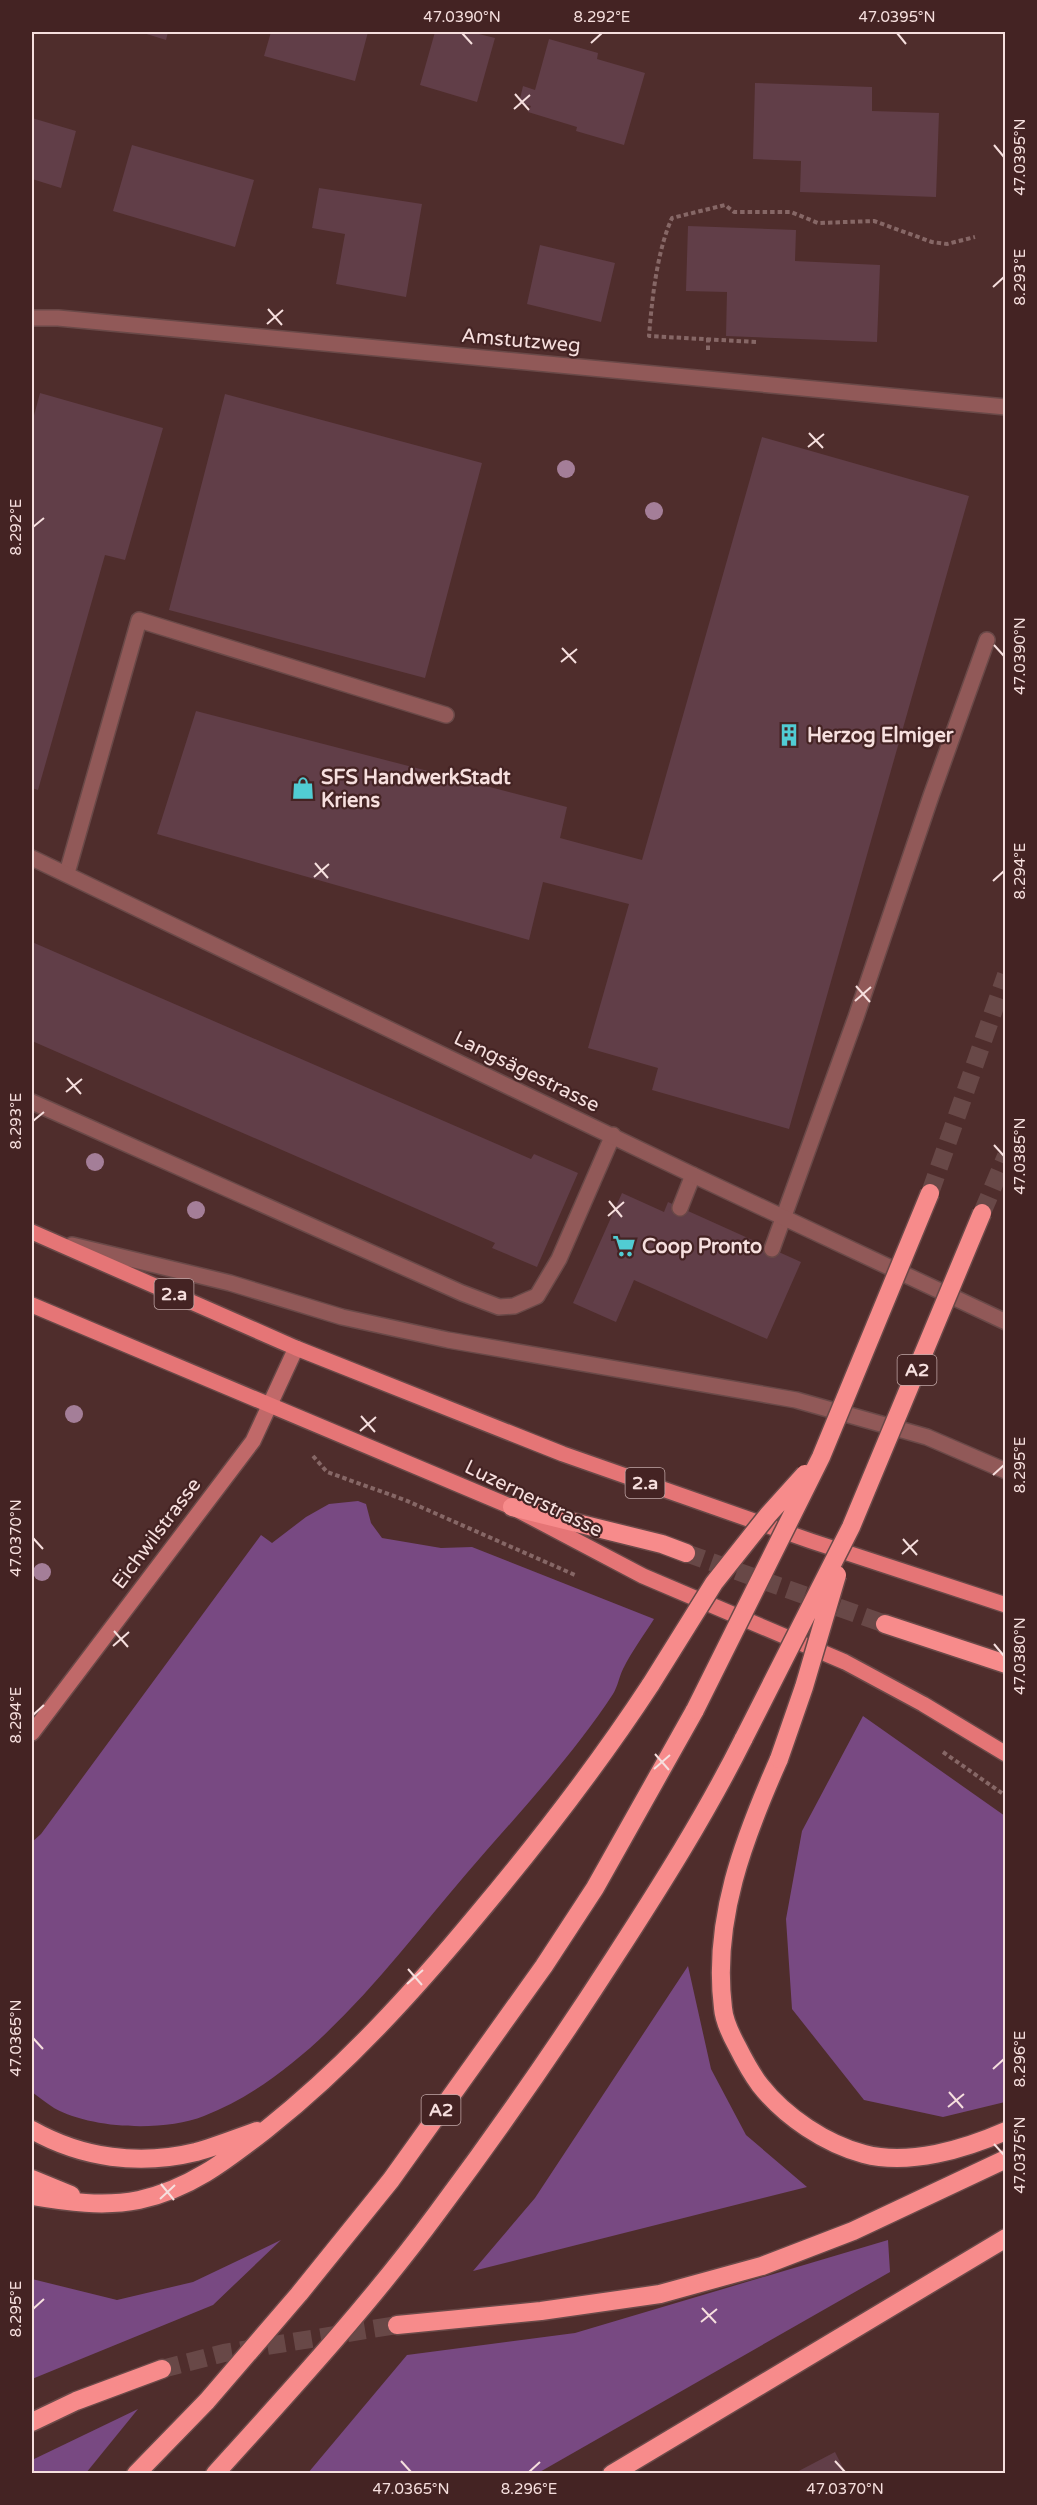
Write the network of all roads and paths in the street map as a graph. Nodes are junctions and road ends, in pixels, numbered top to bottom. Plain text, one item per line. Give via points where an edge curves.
1 (975, 237) dead end
2 (32, 318) edge
3 (756, 342) dead end
4 (1005, 407) edge
5 (987, 640) dead end
6 (446, 715) dead end
7 (32, 858) edge
8 (67, 873) junction
9 (32, 1102) edge
10 (613, 1135) junction
11 (693, 1175) junction
12 (930, 1193) tunnel mouth
13 (680, 1208) dead end
14 (982, 1213) tunnel mouth
15 (784, 1217) junction
16 (32, 1232) edge
17 (52, 1240) junction
18 (772, 1249) dead end
19 (32, 1305) edge
20 (1005, 1322) edge
21 (296, 1348) junction
22 (271, 1404) junction
23 (821, 1457) junction
24 (1005, 1471) edge
25 (512, 1507) junction
26 (851, 1527) junction
27 (686, 1553) tunnel mouth
28 (1005, 1605) edge
29 (885, 1624) tunnel mouth
30 (1005, 1664) edge
31 (32, 1733) edge
32 (1005, 1754) edge
33 (268, 2128) junction
34 (32, 2130) edge
35 (1005, 2131) edge
36 (1005, 2159) edge
37 (32, 2179) edge
38 (32, 2196) edge
39 (104, 2204) junction
40 (1005, 2238) edge
41 (398, 2325) tunnel mouth
42 (162, 2369) tunnel mouth
43 (32, 2422) edge
44 (136, 2474) edge
45 (215, 2474) edge
46 (612, 2474) edge

1 - 3 path via 947,244 874,221 818,223 791,212 734,212 725,205 672,218 665,233 649,336
2 - 4 street, Amstutzweg
5 - 15 street
6 - 8 street via 139,620
7 - 8 street, Langsägestrasse
8 - 10 street, Langsägestrasse
9 - 10 street via 499,1306 514,1306 537,1296 559,1259
10 - 11 street, Langsägestrasse
11 - 13 street
11 - 15 street, Langsägestrasse
12 - 23 highway, A2, bridge
14 - 26 highway, A2, bridge
15 - 18 street
15 - 20 street, Langsägestrasse
16 - 17 main road, 2.a
17 - 21 main road, 2.a
17 - 24 street via 448,1341 796,1401 927,1437
19 - 22 main road, Luzernerstrasse
21 - 22 main road, Eichwilstrasse
21 - 28 main road, 2.a via 678,1495
22 - 25 main road, Luzernerstrasse
22 - 31 main road, Eichwilstrasse via 252,1441
23 - 33 highway, bridge via 714,1583 573,1797 456,1940 350,2057
23 - 44 highway, A2, bridge via 695,1710 595,1888 544,1966 391,2180 207,2401
25 - 27 highway
25 - 32 main road, Luzernerstrasse via 643,1576 845,1662
26 - 35 highway, bridge via 804,1687 732,1883 723,1925 723,2010 732,2036 760,2086 795,2120 838,2144 865,2155 937,2154
26 - 45 highway, A2, bridge via 725,1776 572,2023 436,2215 343,2329
29 - 30 highway
33 - 34 highway via 196,2152 138,2158 110,2158 77,2151
33 - 39 highway via 230,2159 194,2180 140,2200
36 - 41 highway via 853,2231 762,2266 660,2294
37 - 39 highway
38 - 39 highway
40 - 46 highway
42 - 43 highway

